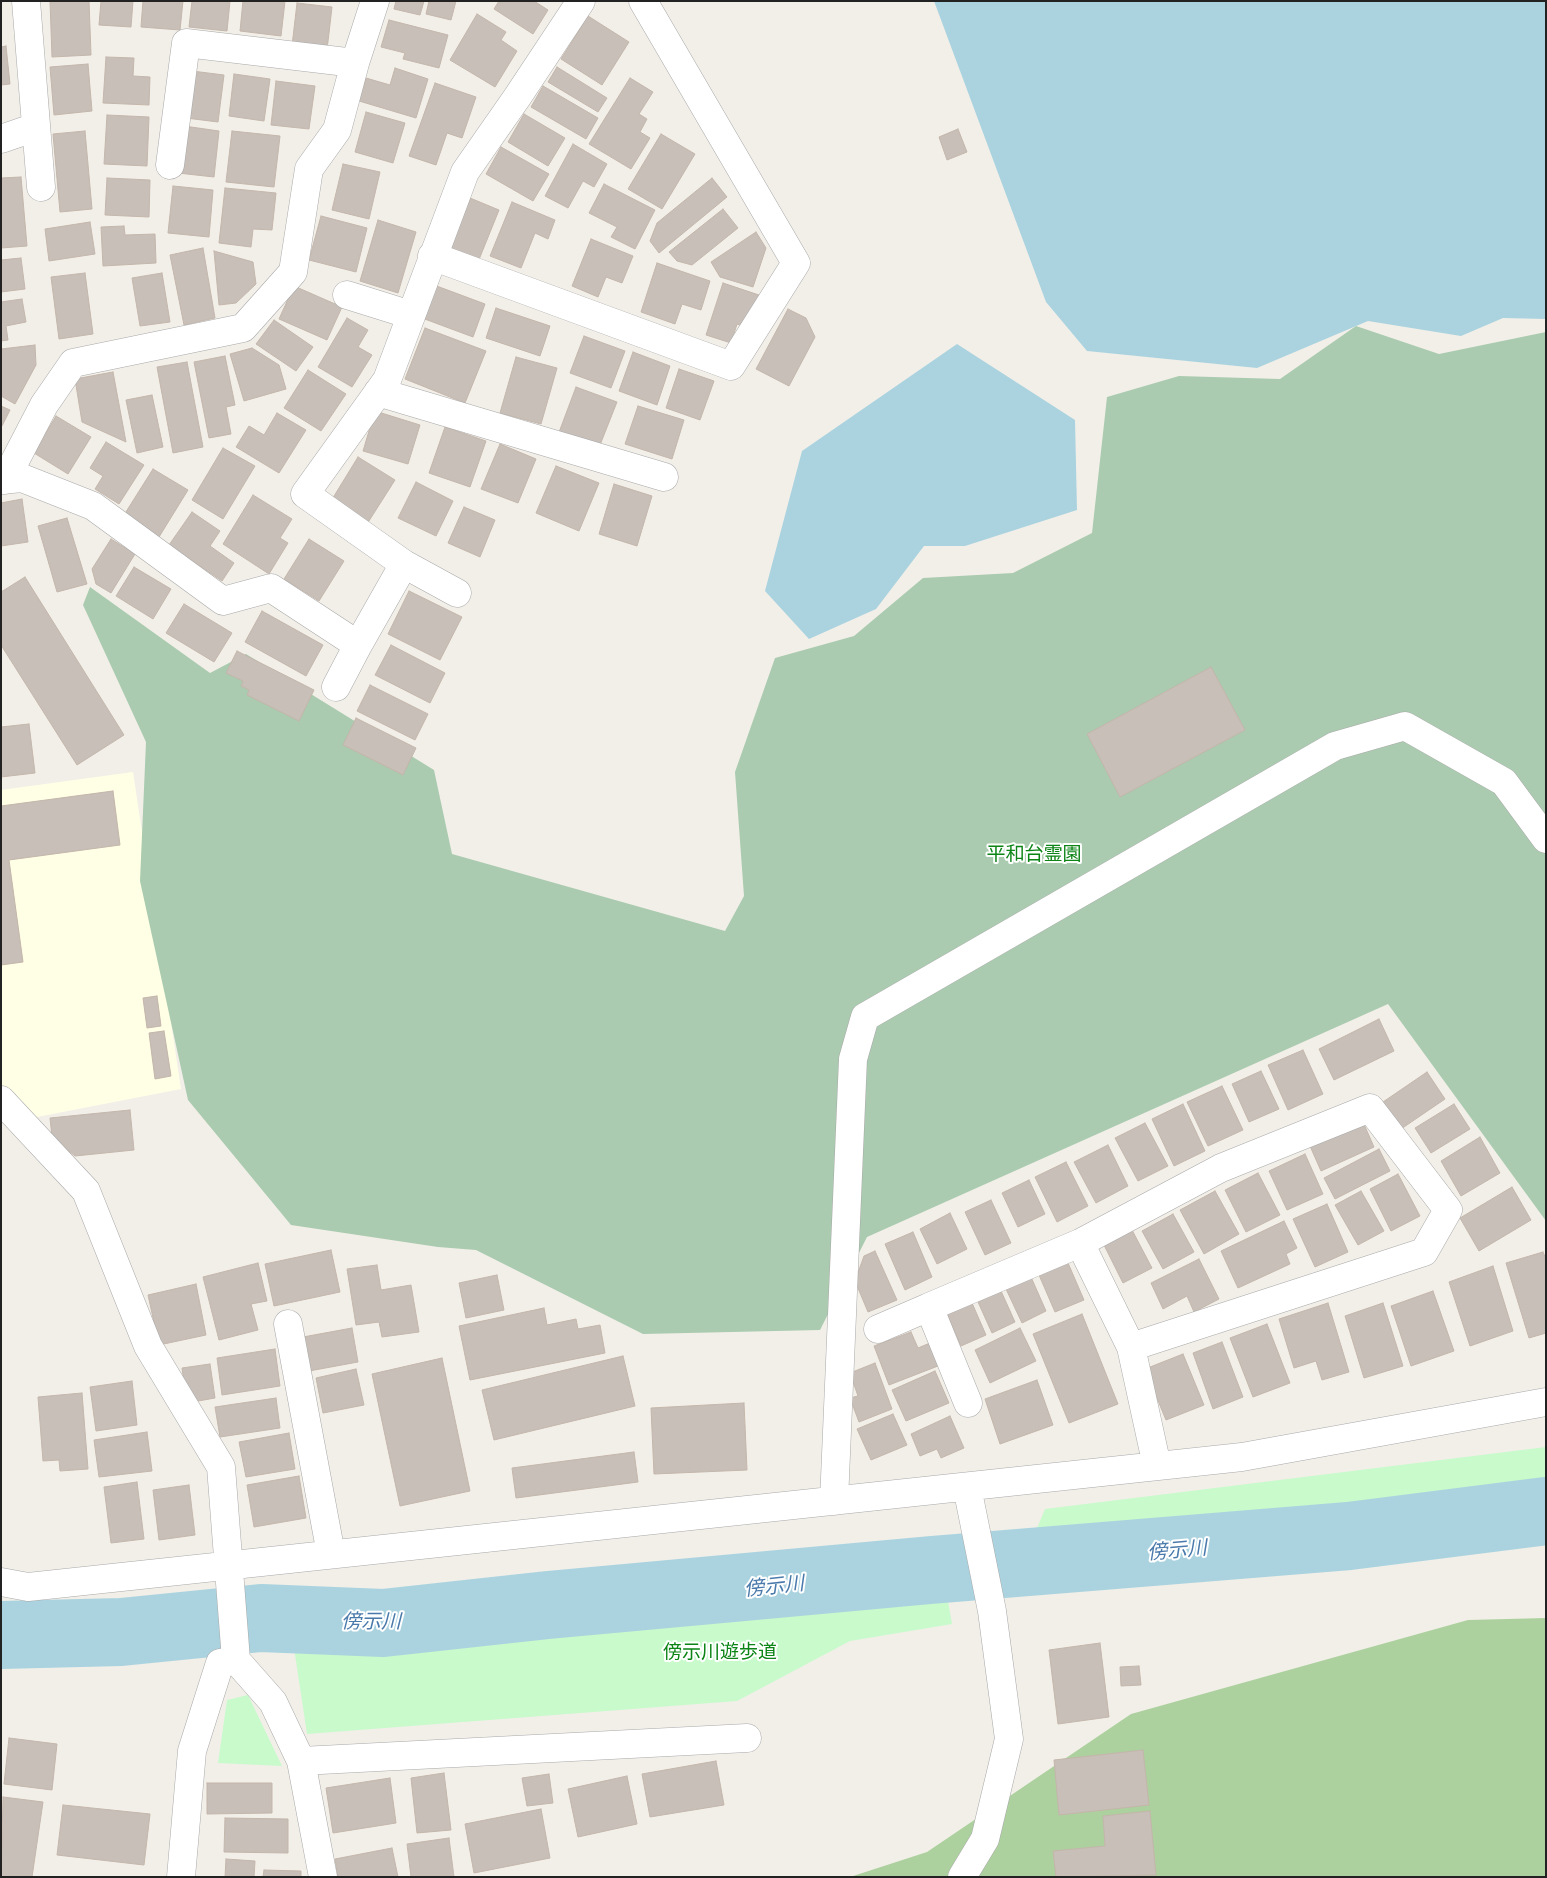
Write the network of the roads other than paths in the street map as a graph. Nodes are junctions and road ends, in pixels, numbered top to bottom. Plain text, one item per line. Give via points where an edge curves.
1 (26, 1) edge
2 (375, 1) edge
3 (581, 1) edge
4 (643, 1) edge
5 (355, 63) junction
6 (36, 128) junction
7 (1, 139) edge
8 (170, 165) dead end
9 (41, 188) dead end
10 (432, 256) junction
11 (347, 295) dead end
12 (411, 314) junction
13 (378, 392) junction
14 (664, 476) dead end
15 (3, 480) edge
16 (404, 564) junction
17 (457, 593) dead end
18 (358, 645) junction
19 (336, 687) dead end
20 (1546, 839) edge
21 (1, 1100) edge
22 (1080, 1243) junction
23 (929, 1307) junction
24 (288, 1324) dead end
25 (878, 1329) dead end
26 (1131, 1347) junction
27 (1546, 1402) edge
28 (968, 1403) dead end
29 (1157, 1466) junction
30 (967, 1487) junction
31 (834, 1500) junction
32 (331, 1554) junction
33 (230, 1565) junction
34 (1, 1582) edge
35 (235, 1650) junction
36 (747, 1738) dead end
37 (301, 1761) junction
38 (181, 1877) edge
39 (323, 1877) edge
40 (962, 1877) edge

1 - 6 street
2 - 5 street
3 - 10 street via 465,172
4 - 10 street via 796,263 731,366
5 - 8 street via 186,43
5 - 15 street via 338,130 309,168 293,272 243,328 73,363 44,405
6 - 7 street
6 - 9 street
10 - 12 street
11 - 12 street
12 - 13 street via 387,380
13 - 14 street
13 - 16 street via 305,494
15 - 18 street via 22,478 93,506 223,601 271,588
16 - 17 street
16 - 18 street
18 - 19 street
20 - 31 street via 1504,782 1405,726 1334,746 866,1017 853,1059
21 - 33 street via 86,1191 148,1346 221,1467
22 - 23 street
22 - 26 street
22 - 26 street via 1221,1168 1370,1108 1448,1210 1424,1252
23 - 25 street
23 - 28 street
24 - 32 street
26 - 29 street
27 - 29 street via 1242,1457
29 - 30 street
30 - 31 street
30 - 40 street via 988,1594 1009,1740 985,1839
31 - 32 street
32 - 33 street
33 - 34 street via 28,1586
33 - 35 street
35 - 37 street via 273,1702
35 - 38 street via 220,1663 192,1751
36 - 37 street
37 - 39 street

